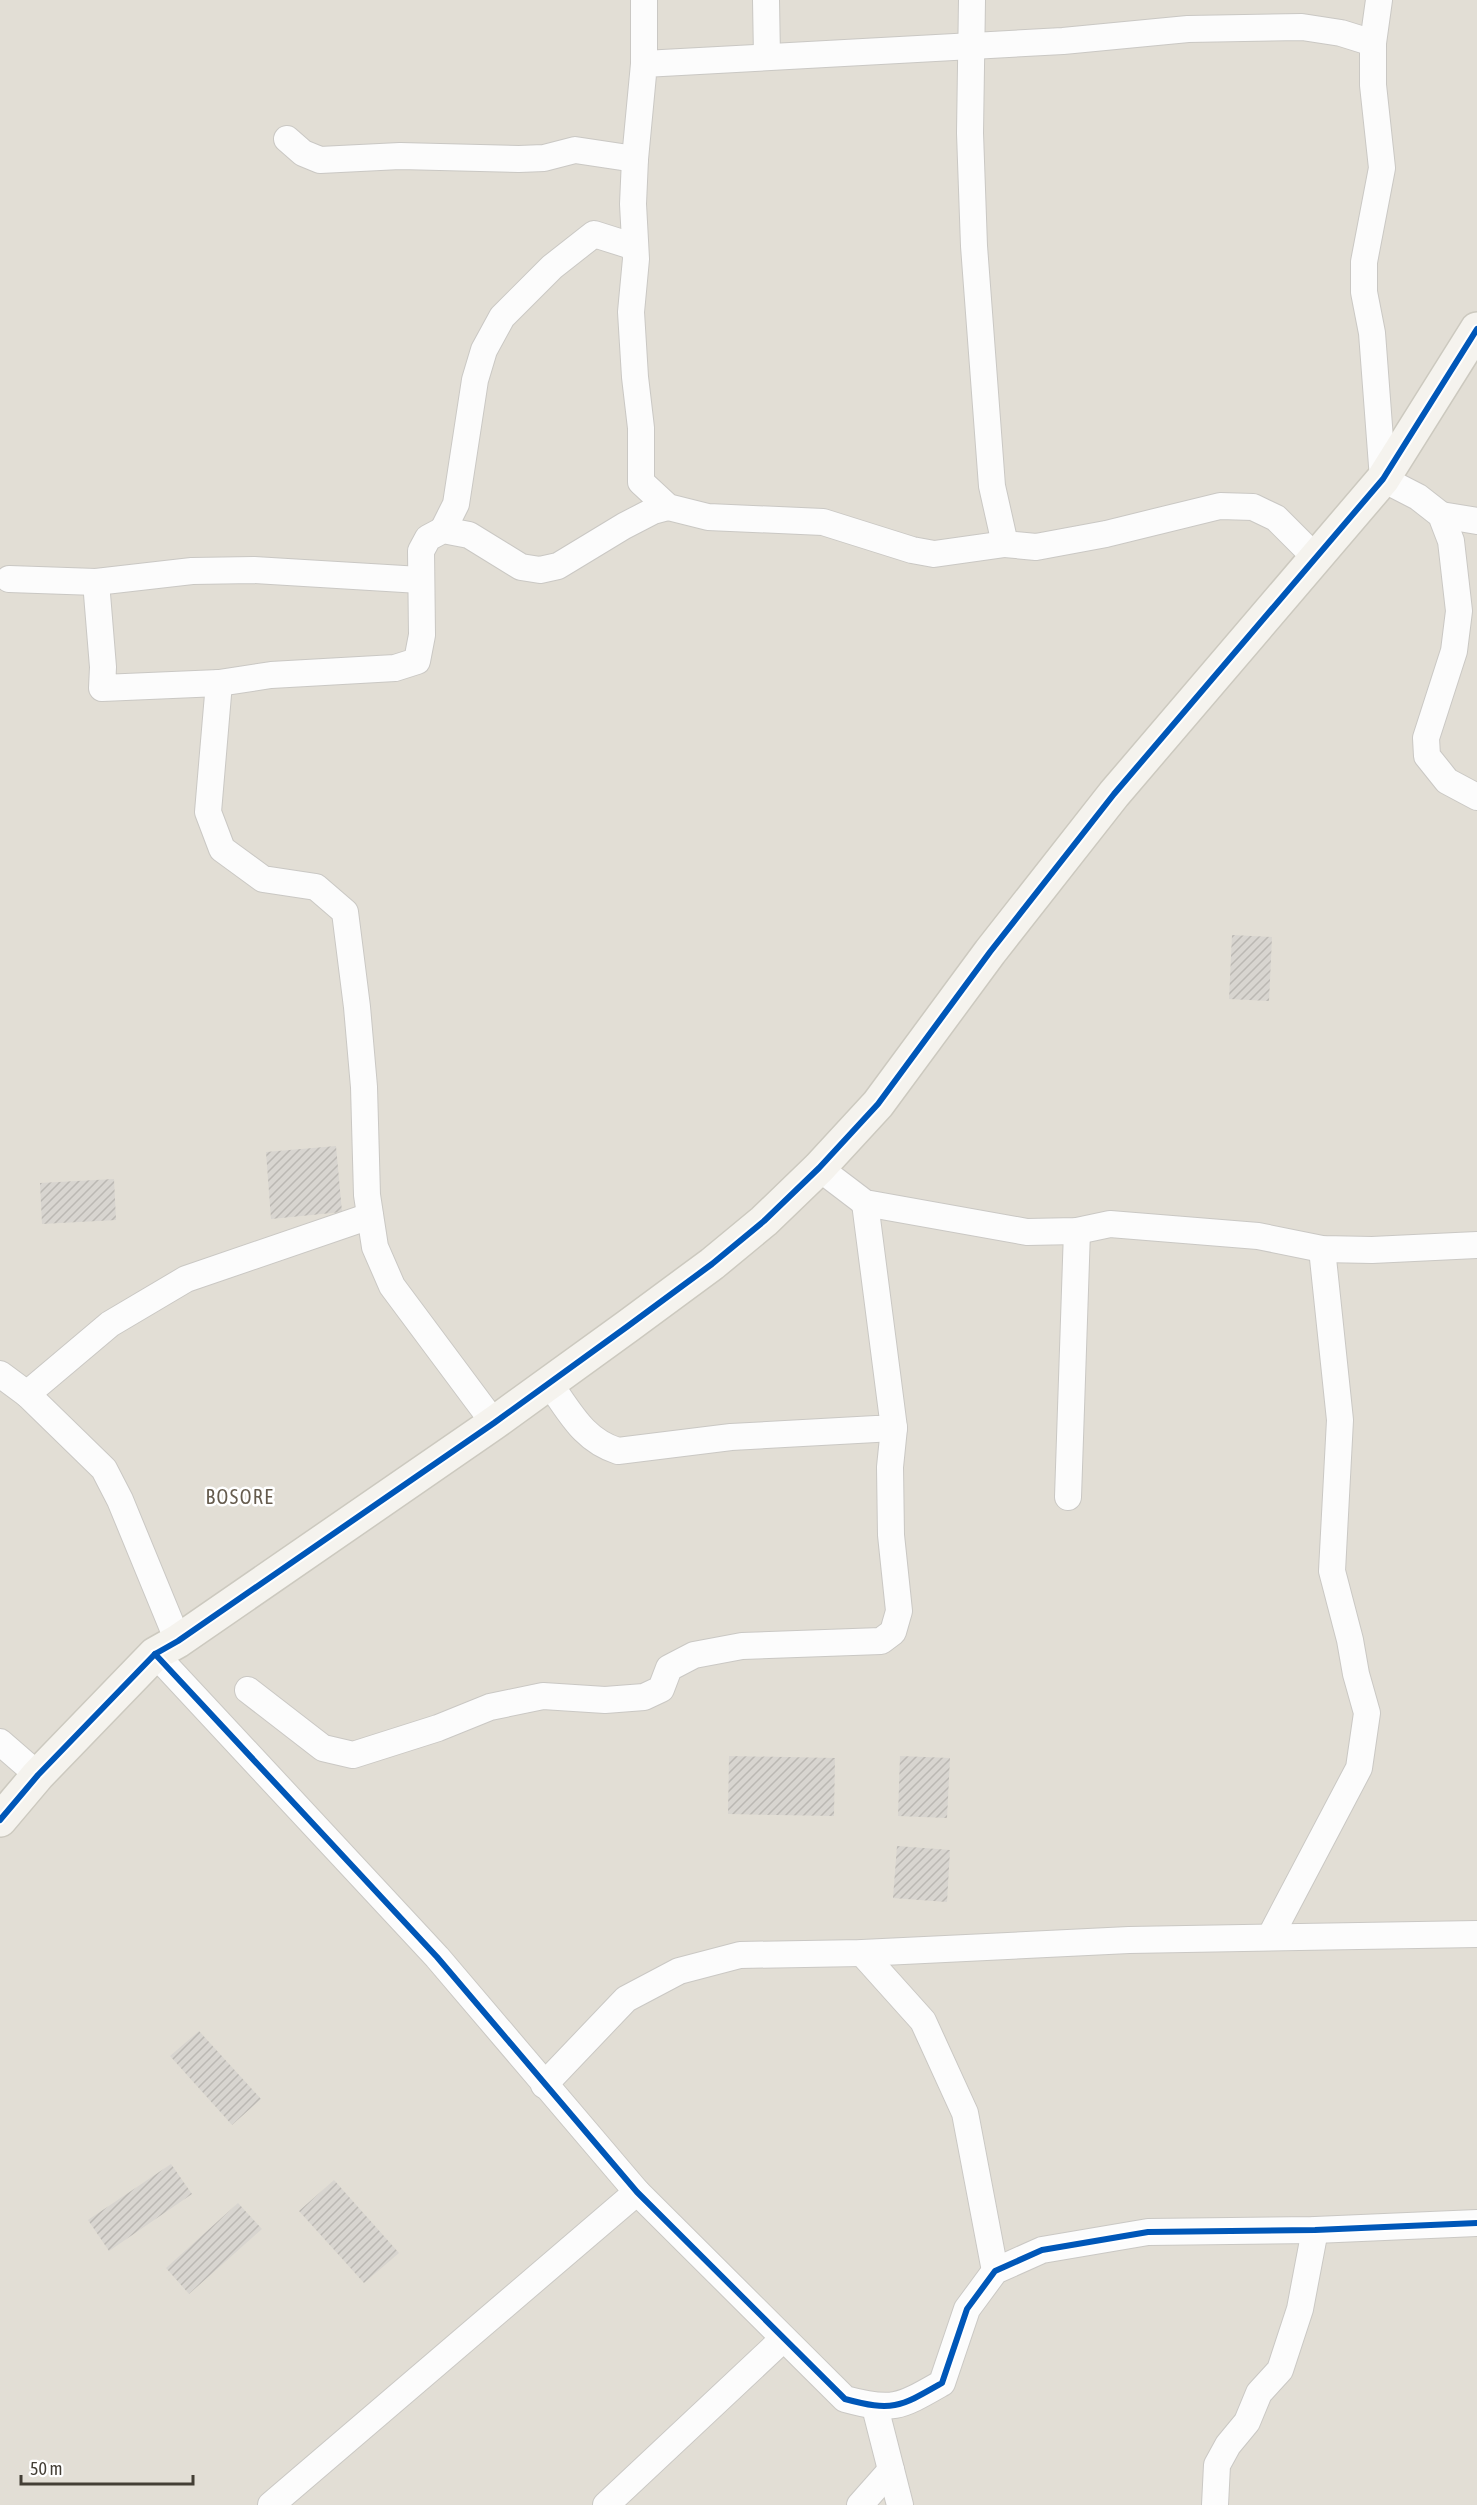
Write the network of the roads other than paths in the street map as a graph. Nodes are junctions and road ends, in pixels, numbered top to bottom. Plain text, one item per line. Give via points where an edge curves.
1 (644, 0) edge
2 (766, 0) edge
3 (972, 0) edge
4 (1379, 0) edge
5 (1373, 43) junction
6 (970, 46) junction
7 (767, 57) junction
8 (644, 64) junction
9 (287, 139) dead end
10 (634, 159) junction
11 (635, 247) junction
12 (1477, 329) edge
13 (1383, 478) junction
14 (668, 507) junction
15 (1441, 515) junction
16 (1477, 521) edge
17 (443, 530) junction
18 (1005, 544) junction
19 (1315, 556) junction
20 (9, 579) dead end
21 (420, 580) junction
22 (96, 582) junction
23 (219, 682) junction
24 (1477, 798) edge
25 (819, 1168) junction
26 (866, 1203) junction
27 (370, 1216) junction
28 (1077, 1231) junction
29 (1477, 1245) edge
30 (1322, 1249) junction
31 (0, 1374) edge
32 (549, 1383) junction
33 (27, 1394) junction
34 (494, 1423) junction
35 (894, 1428) junction
36 (1068, 1497) dead end
37 (167, 1647) junction
38 (248, 1690) dead end
39 (0, 1742) edge
40 (38, 1775) junction
41 (0, 1820) edge
42 (1477, 1934) edge
43 (1270, 1937) junction
44 (862, 1953) junction
45 (544, 2085) junction
46 (637, 2192) junction
47 (1477, 2223) edge
48 (1315, 2230) junction
49 (995, 2271) junction
50 (783, 2339) junction
51 (875, 2407) junction
52 (891, 2470) junction
53 (271, 2505) edge
54 (606, 2505) edge
55 (860, 2505) edge
56 (900, 2505) edge
57 (1215, 2505) edge

1 - 8 street
2 - 7 street
3 - 6 street
4 - 5 street
5 - 6 street via 1302,27 1188,28
5 - 13 street via 1373,85 1382,168 1364,262 1364,292 1372,333
6 - 7 street
6 - 18 street via 979,317 992,486
7 - 8 street
8 - 10 street
9 - 10 street via 303,153 320,160 400,156 544,158 575,150
10 - 11 street
11 - 14 street via 632,312 641,482
11 - 17 street via 594,234 552,267 502,317 484,350 475,380 456,504
12 - 13 street
13 - 15 street
13 - 19 street
14 - 17 street via 624,526 558,566 540,570 522,567 469,535
14 - 18 street via 708,517 823,522 934,554
15 - 16 street
15 - 24 street via 1451,541 1459,611 1454,651 1426,738 1427,756 1447,781
17 - 21 street via 428,537 421,551
18 - 19 street via 1036,547 1220,506 1253,507 1276,518
19 - 25 street via 1114,795 990,952 878,1104
20 - 22 street
21 - 22 street via 254,570 192,571
21 - 23 street via 422,635 417,661 395,668
22 - 23 street via 102,688
23 - 27 street via 208,812 222,849 264,879 316,887 345,912 360,1030
25 - 26 street
25 - 32 street via 712,1264
26 - 28 street via 1027,1232
26 - 35 street
27 - 33 street via 186,1279 110,1324
27 - 34 street via 375,1247 392,1286
28 - 30 street via 1110,1224 1258,1236
28 - 36 street
29 - 30 street
30 - 43 street via 1340,1420 1332,1571 1367,1713 1359,1768
31 - 33 street
32 - 34 street
32 - 35 street via 586,1434 618,1451 731,1437
33 - 37 street via 104,1469 120,1500
34 - 37 street
35 - 38 street via 891,1535 899,1611 893,1632 881,1641 742,1646 694,1655 669,1668 661,1689 644,1697 605,1700 543,1696 489,1707 352,1755 323,1748
37 - 40 street
37 - 45 street
39 - 40 street
40 - 41 street
42 - 43 street
43 - 44 street
44 - 45 street via 740,1955 679,1971 626,1999
44 - 49 street via 923,2021 965,2113
45 - 46 street
46 - 50 street
46 - 53 street
47 - 48 street
48 - 49 street via 1148,2232 1042,2250
48 - 57 street via 1300,2309 1280,2370 1259,2393 1247,2422 1217,2465
49 - 51 street via 968,2309 942,2383 905,2404
50 - 51 street via 845,2399
50 - 54 street
51 - 52 street
52 - 55 street
52 - 56 street

